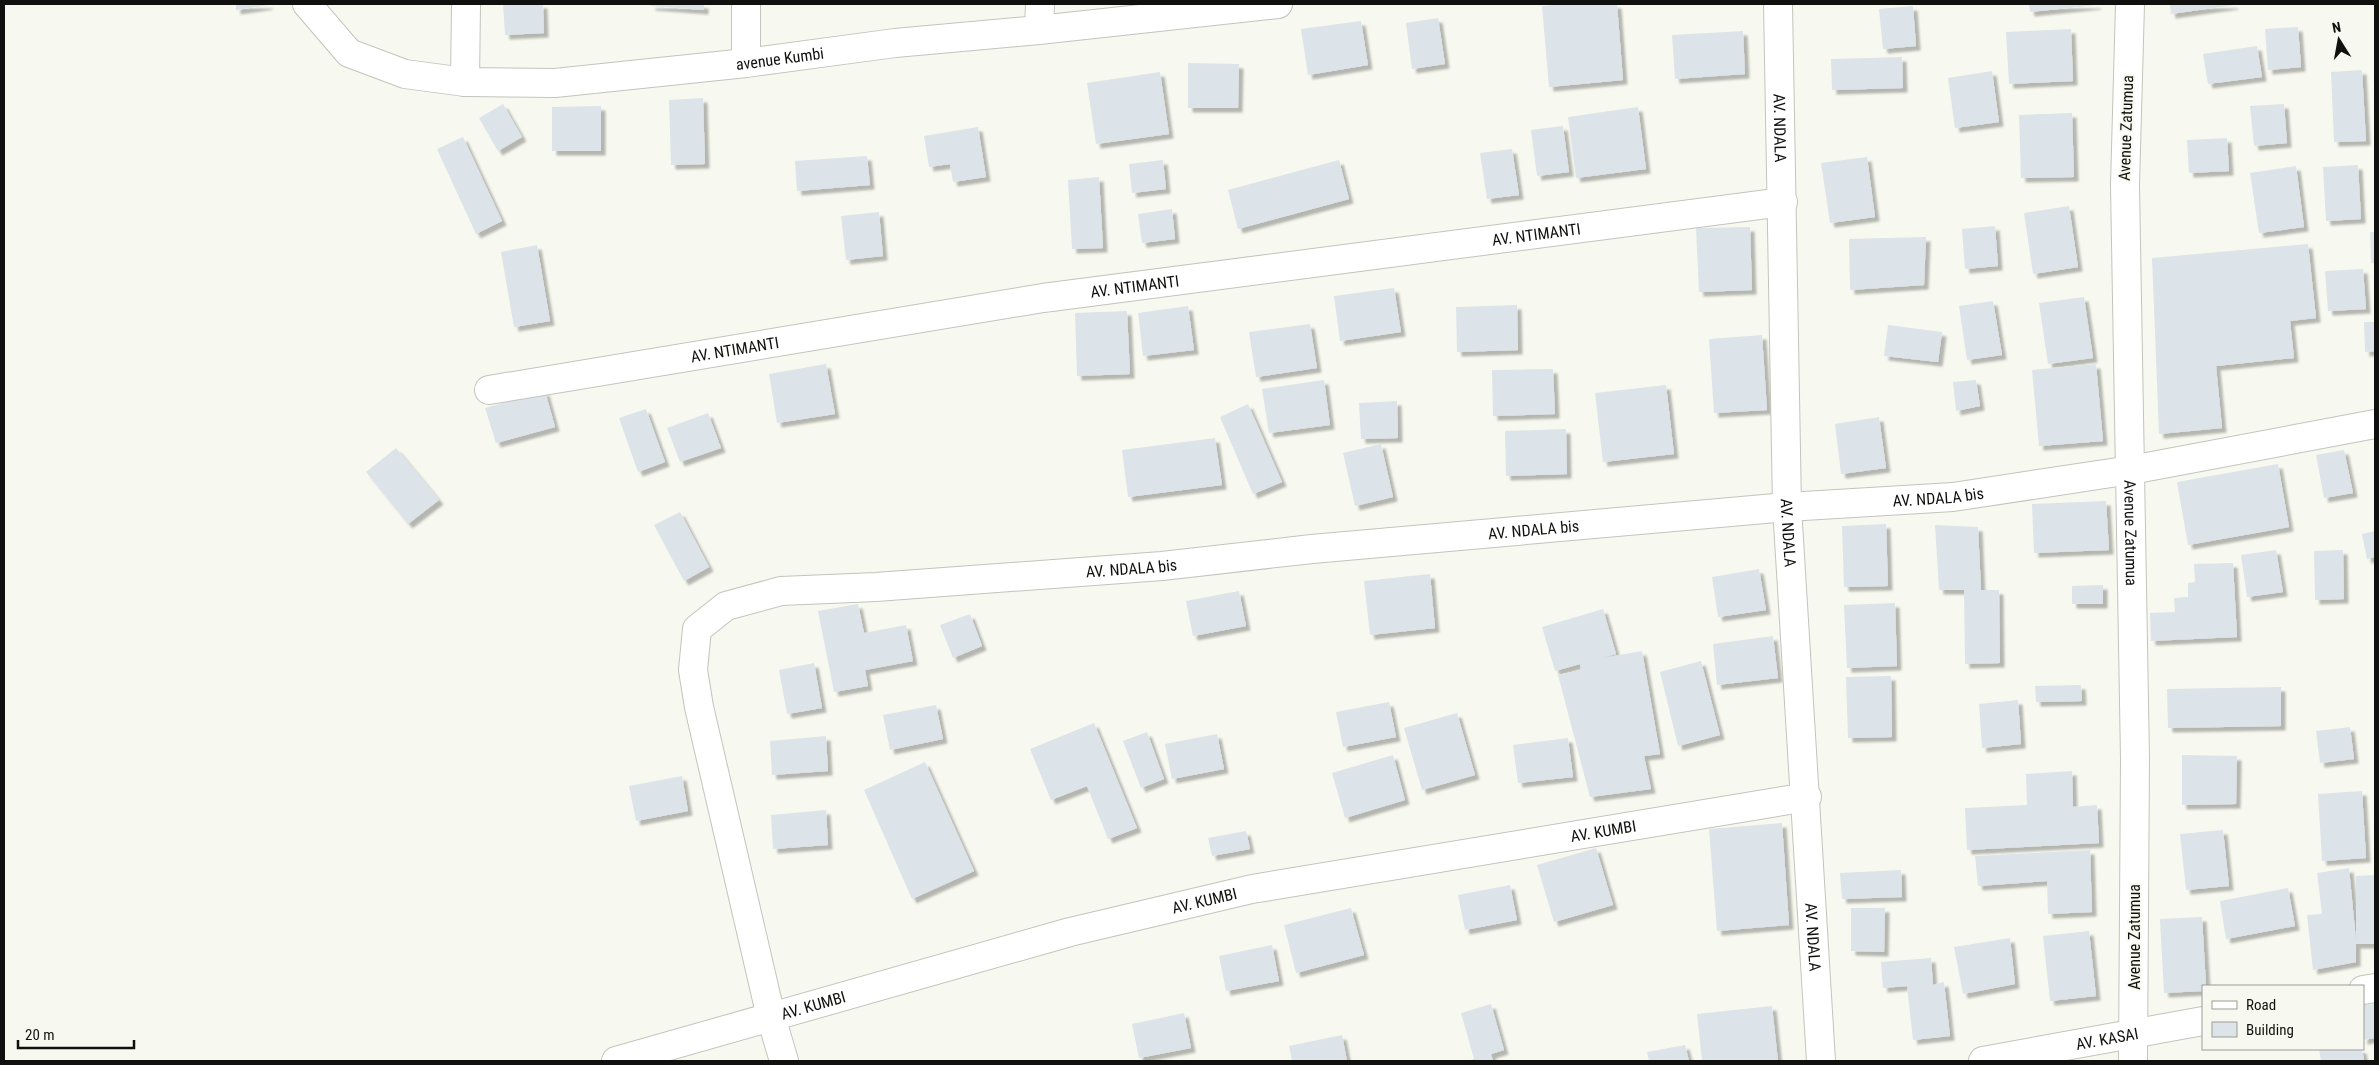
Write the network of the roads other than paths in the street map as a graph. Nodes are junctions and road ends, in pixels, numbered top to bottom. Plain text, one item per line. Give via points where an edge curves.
1 (307, 4) edge
2 (466, 4) edge
3 (746, 4) edge
4 (1278, 4) edge
5 (1778, 4) edge
6 (2130, 4) edge
7 (1040, 17) edge
8 (746, 63) junction
9 (465, 82) junction
10 (1783, 202) junction
11 (489, 390) dead end
12 (2375, 424) edge
13 (2131, 470) junction
14 (1787, 507) junction
15 (1807, 797) junction
16 (771, 1017) junction
17 (2202, 1021) edge
18 (2133, 1034) junction
19 (616, 1061) edge
20 (784, 1061) edge
21 (1821, 1061) edge
22 (1983, 1061) edge
23 (2133, 1061) edge

1 - 9 street, avenue Kumbi via 349,53 405,74
2 - 9 street
3 - 8 street
4 - 7 street, avenue Kumbi
5 - 10 street, AV. NDALA
6 - 13 street, Avenue Zatumua via 2125,185
7 - 8 street, avenue Kumbi via 895,43
8 - 9 street, avenue Kumbi via 555,83
10 - 11 street, AV. NTIMANTI via 1043,298
10 - 14 street, AV. NDALA
12 - 13 street, AV. NDALA bis
13 - 14 street, AV. NDALA bis via 1953,497
13 - 18 street, Avenue Zatumua via 2135,759
14 - 15 street, AV. NDALA
14 - 16 street, AV. NDALA bis via 1312,549 1162,566 876,587 781,590 726,606 697,629 693,670
15 - 16 street, AV. KUMBI via 1252,889 1070,932
15 - 21 street, AV. NDALA
16 - 19 street, AV. KUMBI
16 - 20 street
17 - 18 street, AV. KASAI
18 - 22 street, AV. KASAI
18 - 23 street, Avenue Zatumua

